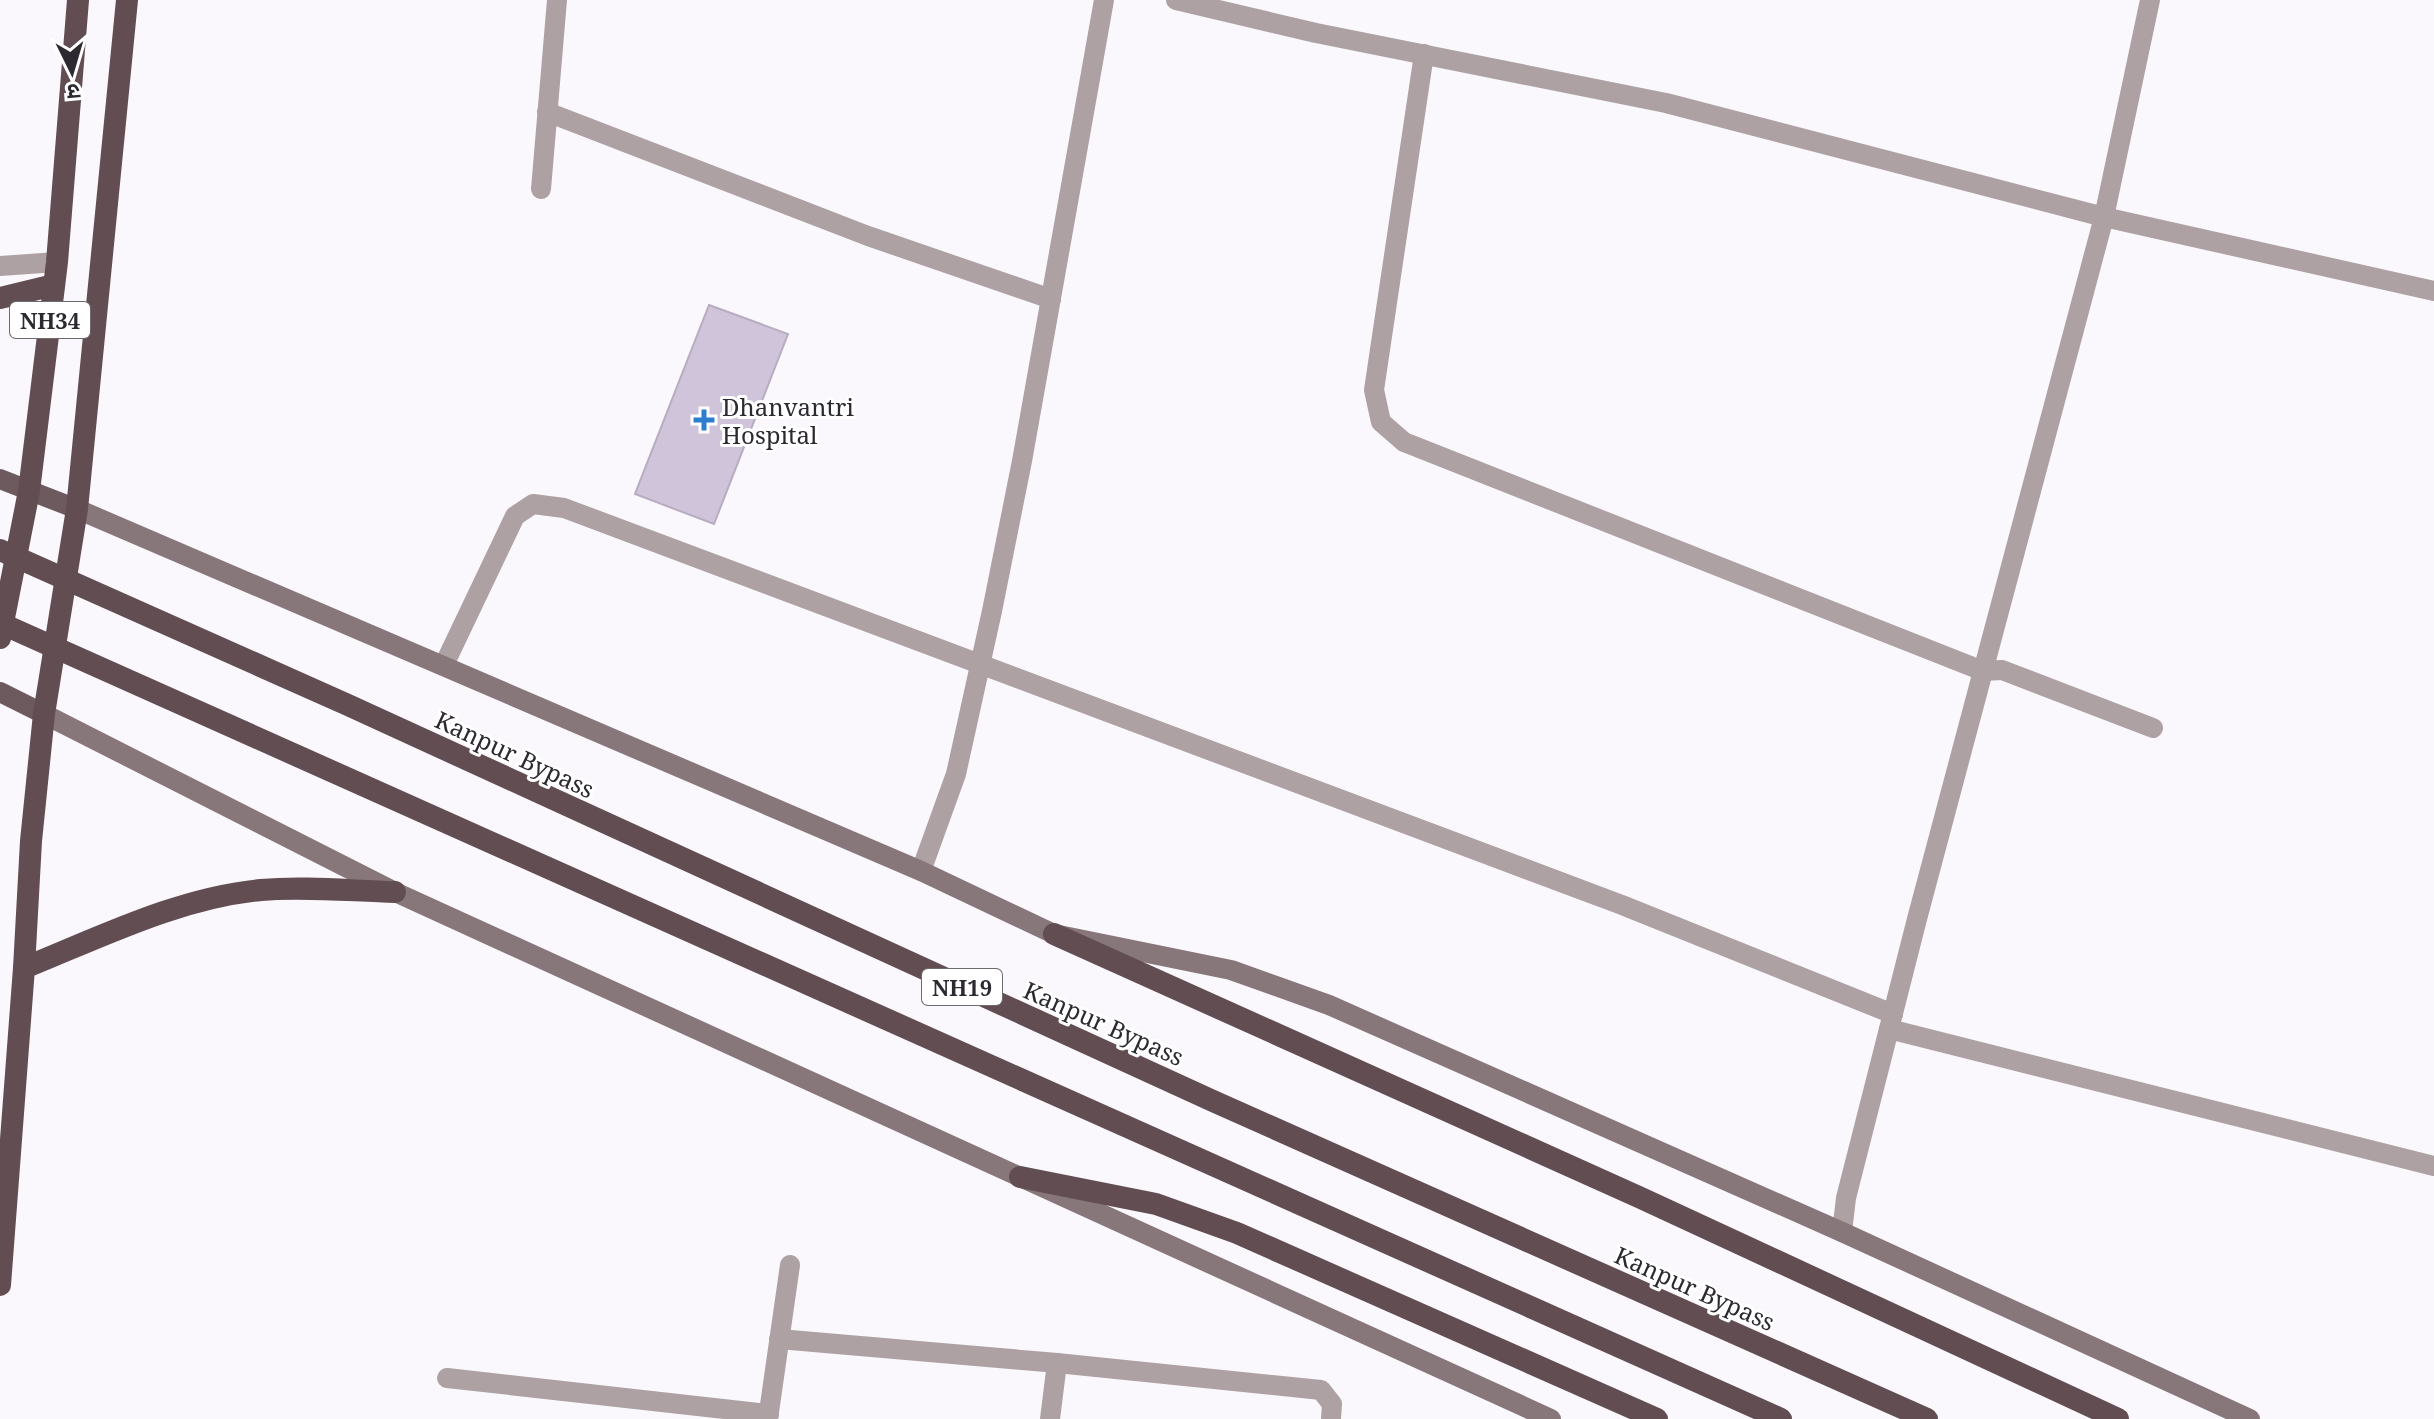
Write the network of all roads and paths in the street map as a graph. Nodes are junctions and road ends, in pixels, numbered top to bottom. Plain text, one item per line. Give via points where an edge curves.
1 (78, 0) edge
2 (127, 0) edge
3 (557, 0) edge
4 (1104, 0) edge
5 (1176, 0) edge
6 (2150, 0) edge
7 (1424, 54) junction
8 (547, 112) junction
9 (541, 189) dead end
10 (2104, 217) junction
11 (57, 262) junction
12 (0, 266) edge
13 (54, 285) junction
14 (2434, 291) edge
15 (0, 298) edge
16 (1051, 299) junction
17 (0, 479) edge
18 (29, 491) junction
19 (77, 509) junction
20 (0, 550) edge
21 (0, 623) edge
22 (0, 638) edge
23 (981, 663) junction
24 (444, 665) junction
25 (1983, 671) junction
26 (0, 692) edge
27 (44, 714) junction
28 (2153, 728) dead end
29 (921, 871) junction
30 (395, 892) junction
31 (1054, 934) junction
32 (24, 968) junction
33 (1891, 1022) junction
34 (2434, 1166) edge
35 (1020, 1177) junction
36 (1842, 1232) junction
37 (790, 1265) dead end
38 (0, 1285) edge
39 (779, 1339) junction
40 (1057, 1363) junction
41 (447, 1378) dead end
42 (769, 1417) edge
43 (1050, 1419) edge
44 (1331, 1419) edge
45 (1551, 1419) edge
46 (1657, 1419) edge
47 (1781, 1419) edge
48 (1927, 1419) edge
49 (2118, 1419) edge
50 (2250, 1419) edge

1 - 11 highway, NH34
2 - 19 highway, NH34
3 - 8 street
4 - 16 street
5 - 7 street
6 - 10 street
7 - 10 street via 1666,103
7 - 25 street via 1374,390 1381,422 1404,442
8 - 9 street
8 - 16 street via 868,236
10 - 14 street
10 - 25 street
11 - 12 street
11 - 13 highway, NH34
13 - 15 highway
13 - 18 highway, NH34
16 - 23 street
17 - 18 main road
18 - 19 main road
18 - 22 highway, NH34
19 - 24 main road
19 - 27 highway, NH34
20 - 48 highway, Kanpur Bypass / NH19, bridge via 1227,1108
21 - 47 highway, NH19, bridge
23 - 24 street via 564,508 533,504 515,516
23 - 29 street via 956,774
23 - 33 street via 1622,905
24 - 29 main road
25 - 28 street via 2002,670
25 - 33 street
26 - 27 main road
27 - 30 main road
27 - 32 highway, NH34
29 - 31 main road
30 - 32 highway via 262,890 198,901
30 - 35 main road
31 - 36 main road via 1231,970 1329,1005
31 - 49 highway
32 - 38 highway, NH34
33 - 34 street
33 - 36 street
35 - 45 main road
35 - 46 highway via 1156,1204 1237,1233
36 - 50 main road
37 - 39 street
39 - 40 street
39 - 42 street
40 - 43 street
40 - 44 street via 1321,1390 1332,1404
41 - 42 street

